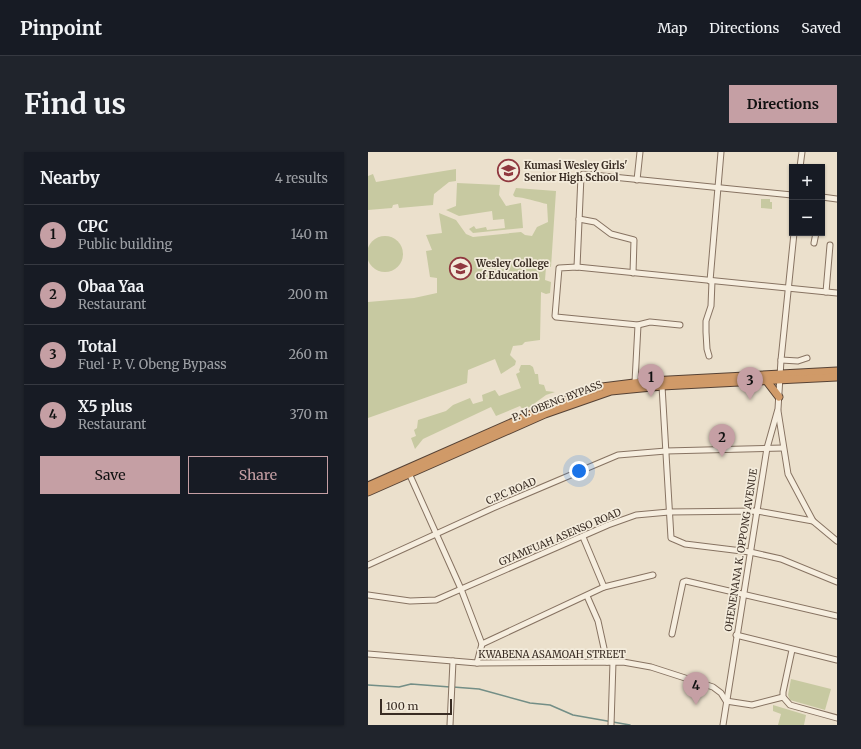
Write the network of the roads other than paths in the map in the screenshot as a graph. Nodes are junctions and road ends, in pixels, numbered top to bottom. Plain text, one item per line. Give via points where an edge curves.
1 (640, 152) edge
2 (720, 152) edge
3 (802, 152) edge
4 (800, 164) edge
5 (637, 180) junction
6 (717, 188) junction
7 (789, 195) edge
8 (825, 197) edge
9 (837, 199) edge
10 (579, 219) junction
11 (794, 236) edge
12 (815, 236) edge
13 (814, 243) dead end
14 (830, 245) dead end
15 (577, 267) junction
16 (633, 273) junction
17 (711, 281) junction
18 (789, 288) junction
19 (826, 292) junction
20 (837, 293) edge
21 (638, 325) junction
22 (680, 325) dead end
23 (710, 356) dead end
24 (807, 358) dead end
25 (781, 360) junction
26 (837, 371) edge
27 (780, 376) junction
28 (837, 377) edge
29 (766, 380) junction
30 (635, 382) junction
31 (662, 386) junction
32 (779, 397) junction
33 (778, 408) junction
34 (767, 448) junction
35 (783, 448) junction
36 (666, 451) junction
37 (408, 471) junction
38 (368, 486) edge
39 (368, 492) edge
40 (757, 511) junction
41 (669, 512) junction
42 (813, 521) junction
43 (436, 535) junction
44 (583, 537) junction
45 (837, 540) edge
46 (750, 552) junction
47 (368, 566) edge
48 (653, 575) dead end
49 (837, 582) edge
50 (604, 587) junction
51 (461, 589) junction
52 (743, 593) junction
53 (368, 594) edge
54 (587, 596) junction
55 (837, 616) edge
56 (672, 634) dead end
57 (736, 635) junction
58 (482, 644) junction
59 (792, 650) junction
60 (368, 654) edge
61 (837, 660) edge
62 (453, 661) junction
63 (477, 662) junction
64 (610, 662) junction
65 (783, 697) junction
66 (726, 701) junction
67 (837, 718) edge
68 (611, 722) edge
69 (450, 725) edge
70 (722, 725) edge

1 - 5 street
2 - 6 street
3 - 4 street
5 - 6 street
5 - 10 street via 582,175
6 - 7 street
6 - 17 street
8 - 9 street
10 - 15 street
10 - 16 street via 595,222 611,234 634,240
11 - 18 street, OHENENANA K. OPPONG AVENUE
12 - 13 street
14 - 19 street
15 - 16 street
15 - 21 street via 559,268 555,316
16 - 17 street
17 - 18 street
17 - 23 street via 711,306 706,321 707,348
18 - 19 street
18 - 25 street, OHENENANA K. OPPONG AVENUE
19 - 20 street
21 - 22 street via 650,322
21 - 30 street
24 - 25 street via 798,361
25 - 27 street, OHENENANA K. OPPONG AVENUE
26 - 27 highway, P. V. OBENG BYPASS
27 - 28 highway, P. V. OBENG BYPASS
27 - 29 highway, P. V. OBENG BYPASS
27 - 30 highway, P. V. OBENG BYPASS
27 - 32 street, OHENENANA K. OPPONG AVENUE
29 - 31 highway, P. V. OBENG BYPASS
29 - 32 highway
30 - 37 highway, P. V. OBENG BYPASS via 583,393
31 - 36 street
31 - 37 highway, P. V. OBENG BYPASS via 611,390
32 - 33 street, OHENENANA K. OPPONG AVENUE
33 - 34 street, OHENENANA K. OPPONG AVENUE
33 - 35 street
34 - 35 street, C.P.C ROAD
34 - 36 street, C.P.C ROAD
34 - 40 street, OHENENANA K. OPPONG AVENUE
35 - 42 street via 788,474
36 - 41 street
36 - 43 street, C.P.C ROAD via 618,455
37 - 38 highway, P. V. OBENG BYPASS
37 - 39 highway, P. V. OBENG BYPASS
37 - 43 street
40 - 41 street, GYAMFUAH ASENSO ROAD
40 - 42 street, GYAMFUAH ASENSO ROAD
40 - 46 street, OHENENANA K. OPPONG AVENUE
41 - 44 street, GYAMFUAH ASENSO ROAD via 636,515
41 - 46 street via 670,533 674,541
42 - 45 street
43 - 47 street, C.P.C ROAD
43 - 51 street
44 - 50 street
44 - 51 street, GYAMFUAH ASENSO ROAD
46 - 49 street via 781,559
46 - 52 street, OHENENANA K. OPPONG AVENUE
48 - 50 street
50 - 54 street
51 - 53 street via 436,600 422,601
51 - 58 street
52 - 55 street
52 - 56 street via 684,582
52 - 57 street, OHENENANA K. OPPONG AVENUE
54 - 58 street
54 - 64 street via 598,621
57 - 59 street
57 - 66 street, OHENENANA K. OPPONG AVENUE
58 - 63 street
59 - 61 street
59 - 65 street
60 - 62 street, KWABENA ASAMOAH STREET
62 - 63 street, KWABENA ASAMOAH STREET
62 - 69 street
63 - 64 street, KWABENA ASAMOAH STREET
64 - 66 street, KWABENA ASAMOAH STREET via 651,667 713,687
64 - 68 street
65 - 66 street via 752,705
65 - 67 street via 790,705
66 - 70 street, OHENENANA K. OPPONG AVENUE

